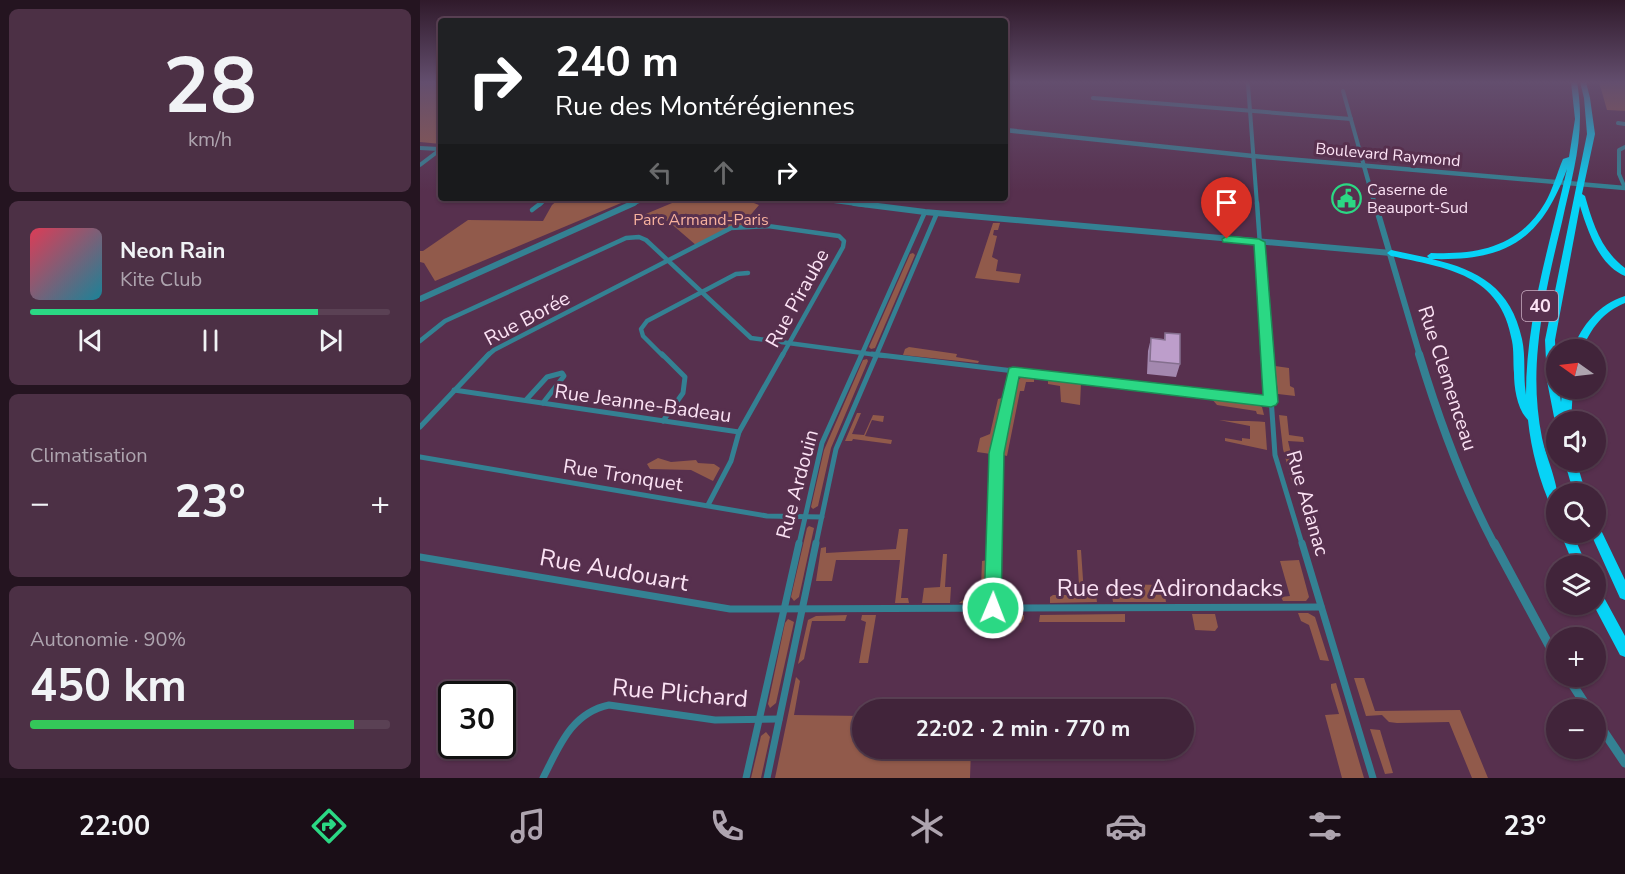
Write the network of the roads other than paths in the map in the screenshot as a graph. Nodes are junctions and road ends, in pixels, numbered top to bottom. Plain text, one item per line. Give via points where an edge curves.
1 (1250, 118) edge
2 (1342, 118) edge
3 (1578, 118) edge
4 (1589, 118) edge
5 (1351, 119) joint
6 (1618, 123) dead end
7 (1625, 124) edge
8 (1008, 130) edge
9 (1625, 147) edge
10 (420, 148) edge
11 (438, 149) edge
12 (438, 151) edge
13 (1253, 156) junction
14 (420, 165) edge
15 (1365, 166) junction
16 (1564, 173) junction
17 (1625, 188) edge
18 (1580, 193) junction
19 (543, 201) edge
20 (638, 201) edge
21 (837, 201) edge
22 (532, 210) dead end
23 (925, 212) junction
24 (937, 213) junction
25 (1259, 242) junction
26 (1391, 253) junction
27 (668, 261) junction
28 (748, 273) dead end
29 (1625, 273) edge
30 (702, 292) junction
31 (420, 299) edge
32 (1625, 299) edge
33 (1583, 339) edge
34 (420, 341) edge
35 (788, 345) junction
36 (862, 354) junction
37 (876, 355) junction
38 (1013, 372) junction
39 (454, 390) junction
40 (526, 400) junction
41 (1271, 402) junction
42 (543, 403) junction
43 (1558, 411) edge
44 (663, 421) junction
45 (1534, 423) junction
46 (420, 427) edge
47 (739, 432) junction
48 (420, 457) edge
49 (1549, 483) edge
50 (708, 505) junction
51 (805, 517) junction
52 (822, 517) junction
53 (1601, 543) edge
54 (420, 557) edge
55 (1625, 594) edge
56 (1321, 607) junction
57 (993, 608) junction
58 (783, 610) junction
59 (802, 610) junction
60 (1606, 615) edge
61 (1546, 640) edge
62 (1625, 650) edge
63 (780, 719) junction
64 (759, 720) junction
65 (1606, 735) edge
66 (1625, 763) edge
67 (543, 778) edge
68 (746, 778) edge
69 (767, 778) edge
70 (1373, 778) edge

1 - 13 street, Rue Adanac
2 - 5 street
3 - 16 highway, 40
4 - 18 highway, 40 via 1591,135
5 - 15 street, Rue Clemenceau
6 - 7 street
8 - 13 street, Boulevard Raymond
9 - 17 street via 1619,150 1619,174
10 - 11 street
12 - 14 street
13 - 15 street, Boulevard Raymond
13 - 25 street, Rue Adanac
15 - 17 street, Boulevard Raymond
15 - 26 street, Rue Clemenceau
16 - 26 highway via 1548,205 1509,244 1489,252 1448,257
16 - 45 highway, 40 via 1566,190 1533,341
18 - 29 highway via 1600,250
18 - 43 highway, 40 via 1550,340
19 - 22 street
20 - 31 street
21 - 23 street
23 - 24 street
23 - 36 street, Rue Ardouin
24 - 25 street
24 - 37 street, Rue Ardouin
25 - 26 street
25 - 41 street, Rue Adanac
26 - 45 highway via 1466,270 1496,292 1509,310 1517,339 1521,395
26 - 61 street, Rue Clemenceau via 1437,414 1474,508
27 - 30 street
27 - 34 street via 642,238 626,238 446,321
27 - 35 street, Rue Piraube via 739,225 843,238 843,247
27 - 39 street, Rue Borée via 494,350
28 - 30 street via 736,274
30 - 35 street via 751,338
30 - 44 street via 647,321 641,329 643,336 685,377 683,393
32 - 33 highway via 1596,315
35 - 36 street
35 - 47 street, Rue Piraube
36 - 37 street
36 - 51 street, Rue Ardouin via 822,443
37 - 38 street
37 - 52 street, Rue Ardouin via 836,449
38 - 41 street
38 - 57 street via 997,453
39 - 40 street, Rue Jeanne-Badeau
39 - 46 street, Rue Borée
40 - 42 street, Rue Jeanne-Badeau
40 - 42 street, Rue Jeanne-Badeau via 547,377 562,373 561,381
41 - 56 street, Rue Adanac via 1275,455
42 - 44 street, Rue Jeanne-Badeau
44 - 47 street, Rue Jeanne-Badeau
45 - 49 highway, 40
47 - 50 street, Rue Piraube via 731,461
48 - 50 street, Rue Tronquet
50 - 51 street, Rue Tronquet via 767,516
51 - 52 street, Rue Tronquet
51 - 58 street, Rue Ardouin
52 - 59 street, Rue Ardouin
53 - 55 highway
54 - 58 street, Rue Audouart via 730,609
56 - 57 street, Rue des Adirondacks
56 - 70 street, Rue Adanac
57 - 59 street, Rue des Adirondacks
58 - 59 street, Rue Audouart
58 - 64 street, Rue Ardouin
59 - 63 street, Rue Ardouin
60 - 62 highway
63 - 64 street, Rue Plichard
63 - 69 street, Rue Ardouin
64 - 67 street, Rue Plichard via 715,720 597,706 572,725
64 - 68 street, Rue Ardouin
65 - 66 street

